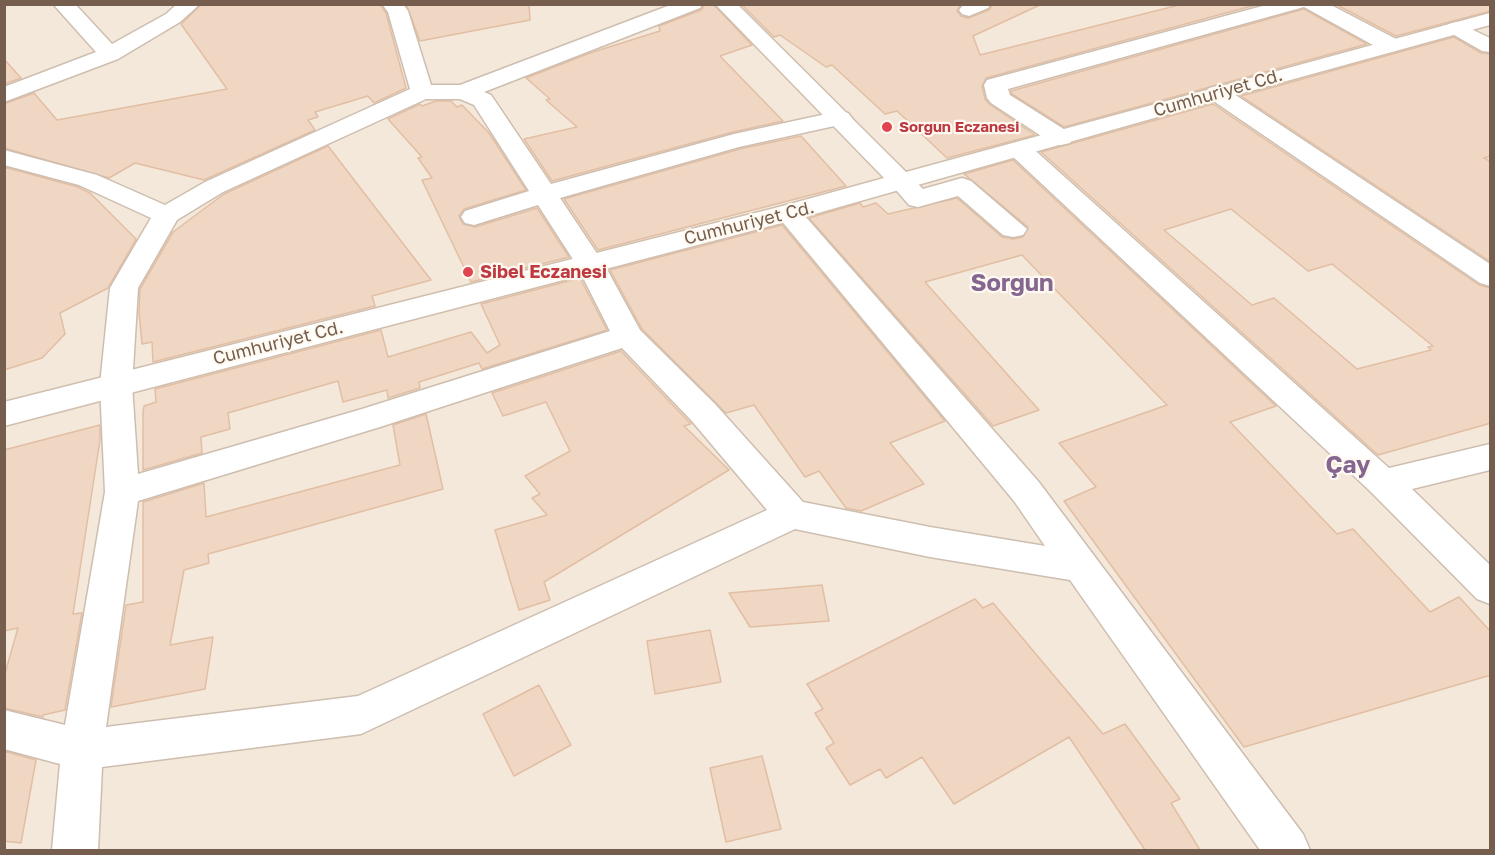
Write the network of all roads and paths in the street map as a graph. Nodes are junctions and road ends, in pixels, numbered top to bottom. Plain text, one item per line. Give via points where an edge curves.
1 (63, 4) edge
2 (190, 4) edge
3 (392, 4) edge
4 (693, 4) edge
5 (726, 4) edge
6 (1295, 4) edge
7 (1312, 4) edge
8 (1491, 19) edge
9 (1456, 28) junction
10 (1390, 45) junction
11 (1491, 46) edge
12 (110, 54) junction
13 (422, 92) junction
14 (462, 92) junction
15 (1217, 93) junction
16 (4, 95) edge
17 (840, 118) junction
18 (1061, 138) junction
19 (1020, 150) junction
20 (4, 157) edge
21 (903, 183) junction
22 (545, 194) junction
23 (788, 213) junction
24 (166, 215) junction
25 (474, 217) dead end
26 (1013, 229) dead end
27 (590, 264) junction
28 (1491, 277) edge
29 (628, 336) junction
30 (116, 385) junction
31 (4, 414) edge
32 (1491, 457) edge
33 (1383, 483) junction
34 (122, 492) junction
35 (792, 514) junction
36 (1083, 567) junction
37 (1491, 588) edge
38 (4, 729) edge
39 (82, 750) junction
40 (75, 850) edge
41 (1287, 850) edge

1 - 12 street
2 - 12 street
3 - 13 street via 398,11
4 - 14 street
5 - 17 street
6 - 18 street via 995,85 999,98
7 - 10 street
8 - 9 street, Cumhuriyet Cd.
9 - 10 street, Cumhuriyet Cd.
9 - 11 street
10 - 15 street, Cumhuriyet Cd.
12 - 16 street
13 - 14 street
13 - 24 street via 214,187
14 - 22 street via 483,100
15 - 18 street, Cumhuriyet Cd.
15 - 28 street
17 - 21 street
17 - 22 street via 734,141
18 - 19 street, Cumhuriyet Cd.
19 - 21 street, Cumhuriyet Cd.
19 - 33 street
20 - 24 street via 88,180
21 - 23 street, Cumhuriyet Cd.
21 - 26 street via 918,199 962,186
22 - 25 street
22 - 27 street
23 - 27 street, Cumhuriyet Cd.
23 - 36 street via 1026,491
24 - 30 street via 124,288
27 - 29 street
27 - 30 street, Cumhuriyet Cd.
29 - 34 street
29 - 35 street via 704,412
30 - 31 street, Cumhuriyet Cd.
30 - 34 street
32 - 33 street
33 - 37 street
34 - 39 street
35 - 36 street
35 - 39 street via 361,715
36 - 41 street
38 - 39 street
39 - 40 street

